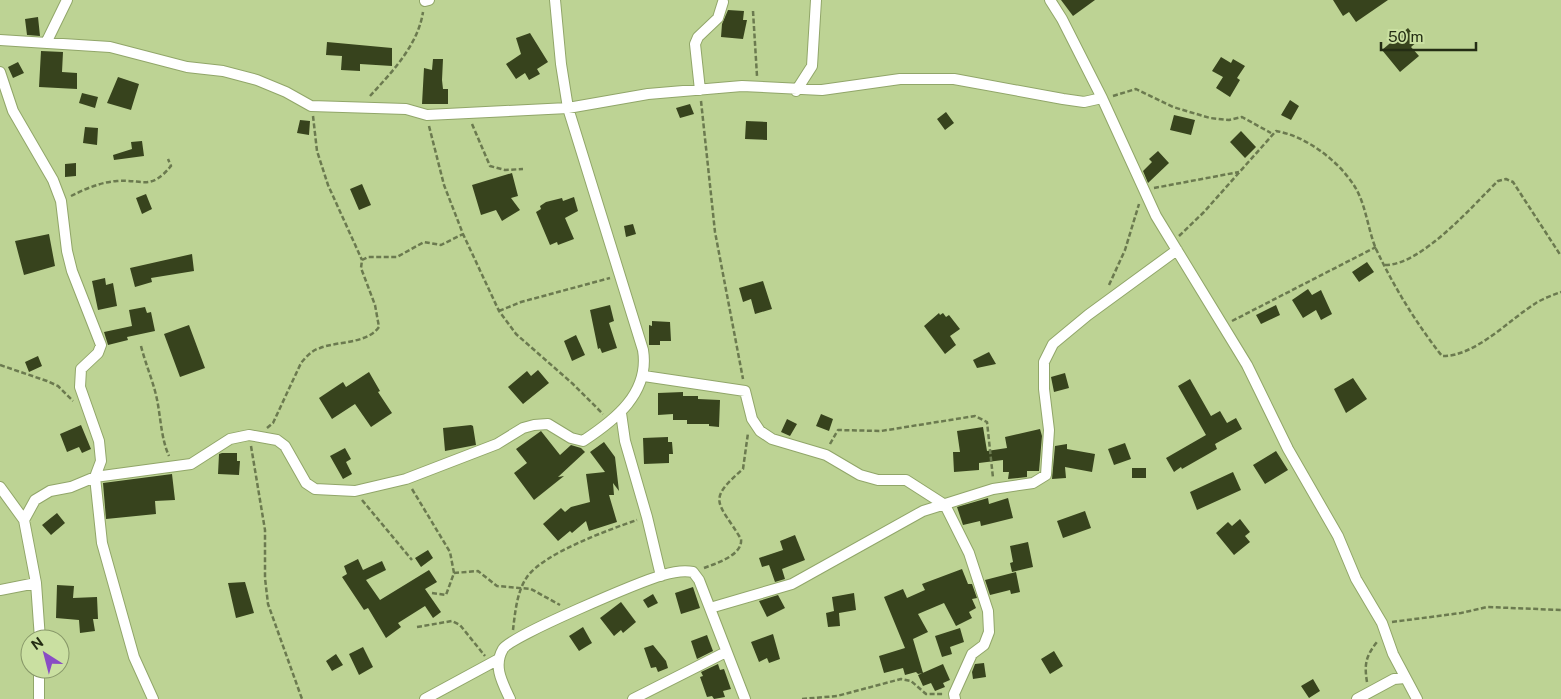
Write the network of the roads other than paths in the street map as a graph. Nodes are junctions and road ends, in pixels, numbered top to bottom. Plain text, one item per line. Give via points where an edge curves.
1 (67, 0) edge
2 (555, 0) edge
3 (816, 0) edge
4 (1050, 0) edge
5 (723, 2) dead end
6 (0, 40) edge
7 (46, 44) junction
8 (0, 72) edge
9 (700, 90) junction
10 (796, 91) junction
11 (1102, 98) junction
12 (568, 108) junction
13 (1175, 246) junction
14 (644, 376) junction
15 (621, 413) junction
16 (94, 477) junction
17 (0, 487) edge
18 (945, 505) junction
19 (24, 520) junction
20 (661, 576) junction
21 (36, 583) junction
22 (0, 590) edge
23 (710, 608) junction
24 (39, 629) edge
25 (726, 652) junction
26 (494, 662) junction
27 (1405, 678) junction
28 (39, 679) edge
29 (954, 697) edge
30 (39, 699) edge
31 (153, 699) edge
32 (425, 699) edge
33 (510, 699) edge
34 (633, 699) edge
35 (745, 699) edge
36 (1357, 699) edge
37 (1417, 699) edge

1 - 7 street
2 - 12 street
3 - 10 street via 812,66
4 - 11 street
5 - 9 street via 718,18 695,44
6 - 7 street
7 - 12 street via 110,47 186,67 223,71 264,83 311,106 406,109 427,115
8 - 16 street via 13,111 61,201 72,271 101,345 98,353 81,369 80,387 100,441 101,461
9 - 10 street via 742,86
9 - 12 street via 648,94
10 - 11 street via 900,80 954,79 1084,102
11 - 13 street via 1143,190
12 - 14 street via 643,350
13 - 18 street via 1053,344 1044,362 1049,430 1046,475 1034,483 993,490
13 - 27 street via 1224,325 1288,449 1338,536
14 - 15 street
14 - 18 street via 745,391 752,418 760,432 772,439 826,456 860,476 906,480
15 - 16 street via 583,440 572,438 548,424 534,425 497,444 406,479 355,491 315,489 306,483 285,446 277,440 254,435 230,439 191,464
15 - 20 street via 625,441
16 - 19 street via 71,487 50,491 35,500
16 - 31 street via 102,543 134,658
17 - 19 street
18 - 23 street via 923,511 792,584
18 - 29 street via 969,553 989,618 989,632 984,645 972,654
19 - 21 street
20 - 23 street via 685,570 693,572
20 - 26 street via 527,632 504,646
21 - 22 street
21 - 24 street
23 - 25 street
25 - 34 street
25 - 35 street
26 - 32 street
26 - 33 street
27 - 36 street via 1394,679
27 - 37 street
28 - 30 street

